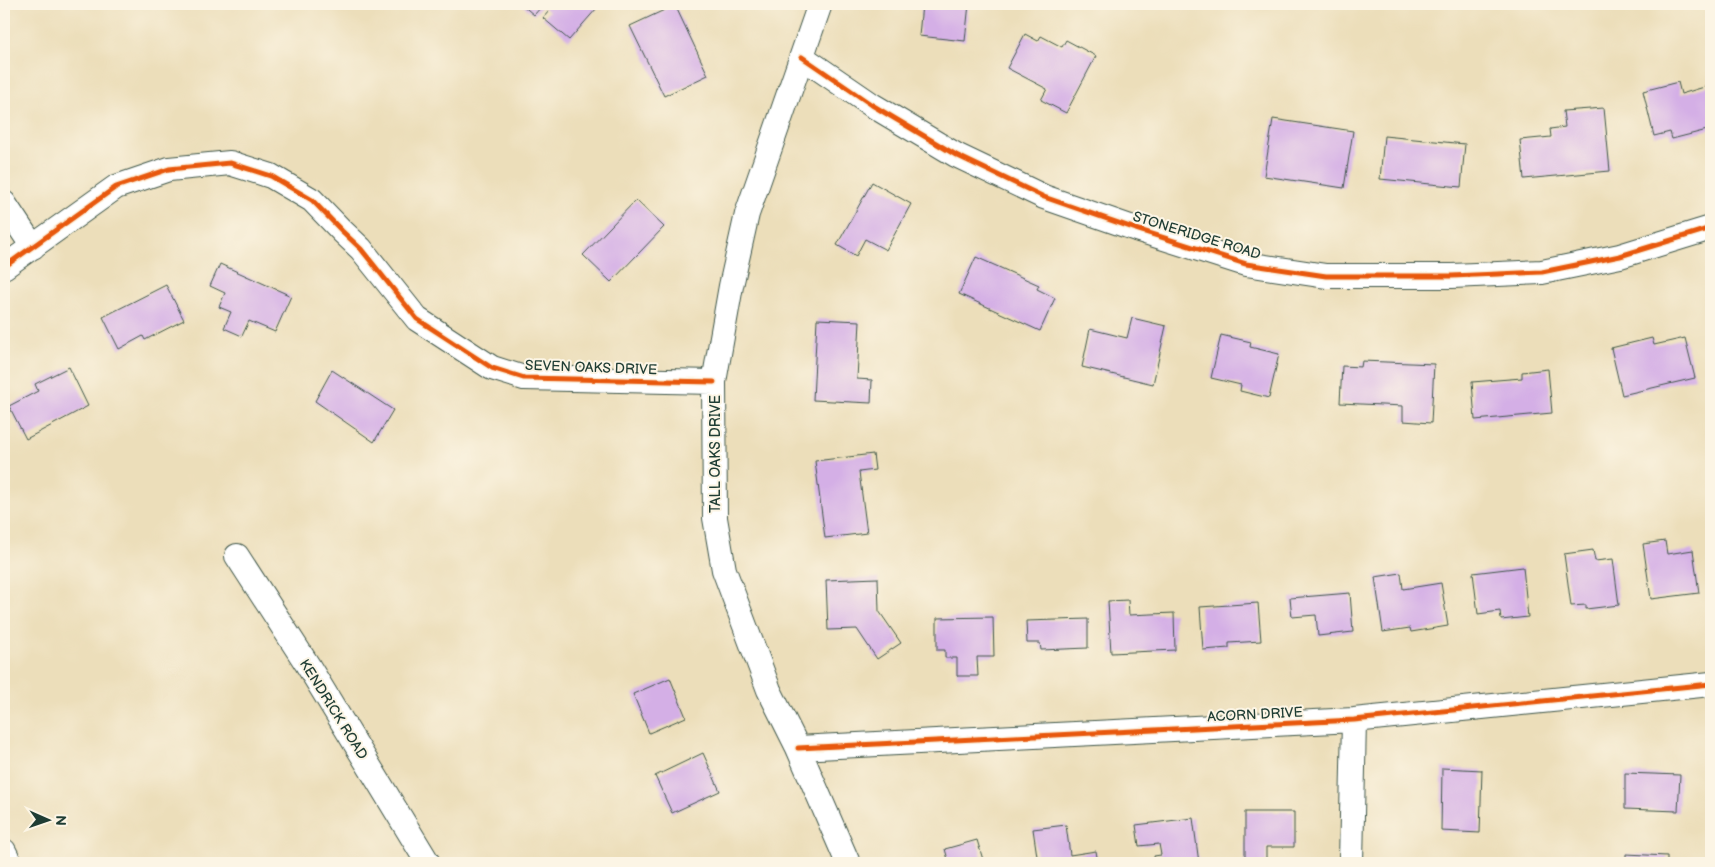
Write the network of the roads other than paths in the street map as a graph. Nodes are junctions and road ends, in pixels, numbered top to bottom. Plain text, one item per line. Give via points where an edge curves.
1 (820, 4) edge
2 (802, 57) junction
3 (4, 204) edge
4 (1711, 228) edge
5 (32, 247) junction
6 (4, 267) edge
7 (714, 382) junction
8 (237, 556) dead end
9 (1711, 684) edge
10 (1354, 720) junction
11 (798, 748) junction
12 (4, 851) edge
13 (10, 863) edge
14 (428, 863) edge
15 (848, 863) edge
16 (1351, 863) edge

1 - 2 street, TALL OAKS DRIVE
2 - 4 street, STONERIDGE ROAD via 872,105 956,156 1035,193 1246,264 1326,276 1542,272 1620,256
2 - 7 street, TALL OAKS DRIVE via 747,214
3 - 5 street
5 - 6 street, SEVEN OAKS DRIVE
5 - 7 street, SEVEN OAKS DRIVE via 116,187 169,169 230,162 271,176 312,200 361,248 417,318 492,368 524,378
7 - 11 street, TALL OAKS DRIVE via 715,518 724,570 769,690
8 - 14 street, KENDRICK ROAD
9 - 10 street, ACORN DRIVE
10 - 11 street, ACORN DRIVE
10 - 16 street
11 - 15 street, TALL OAKS DRIVE
12 - 13 street

